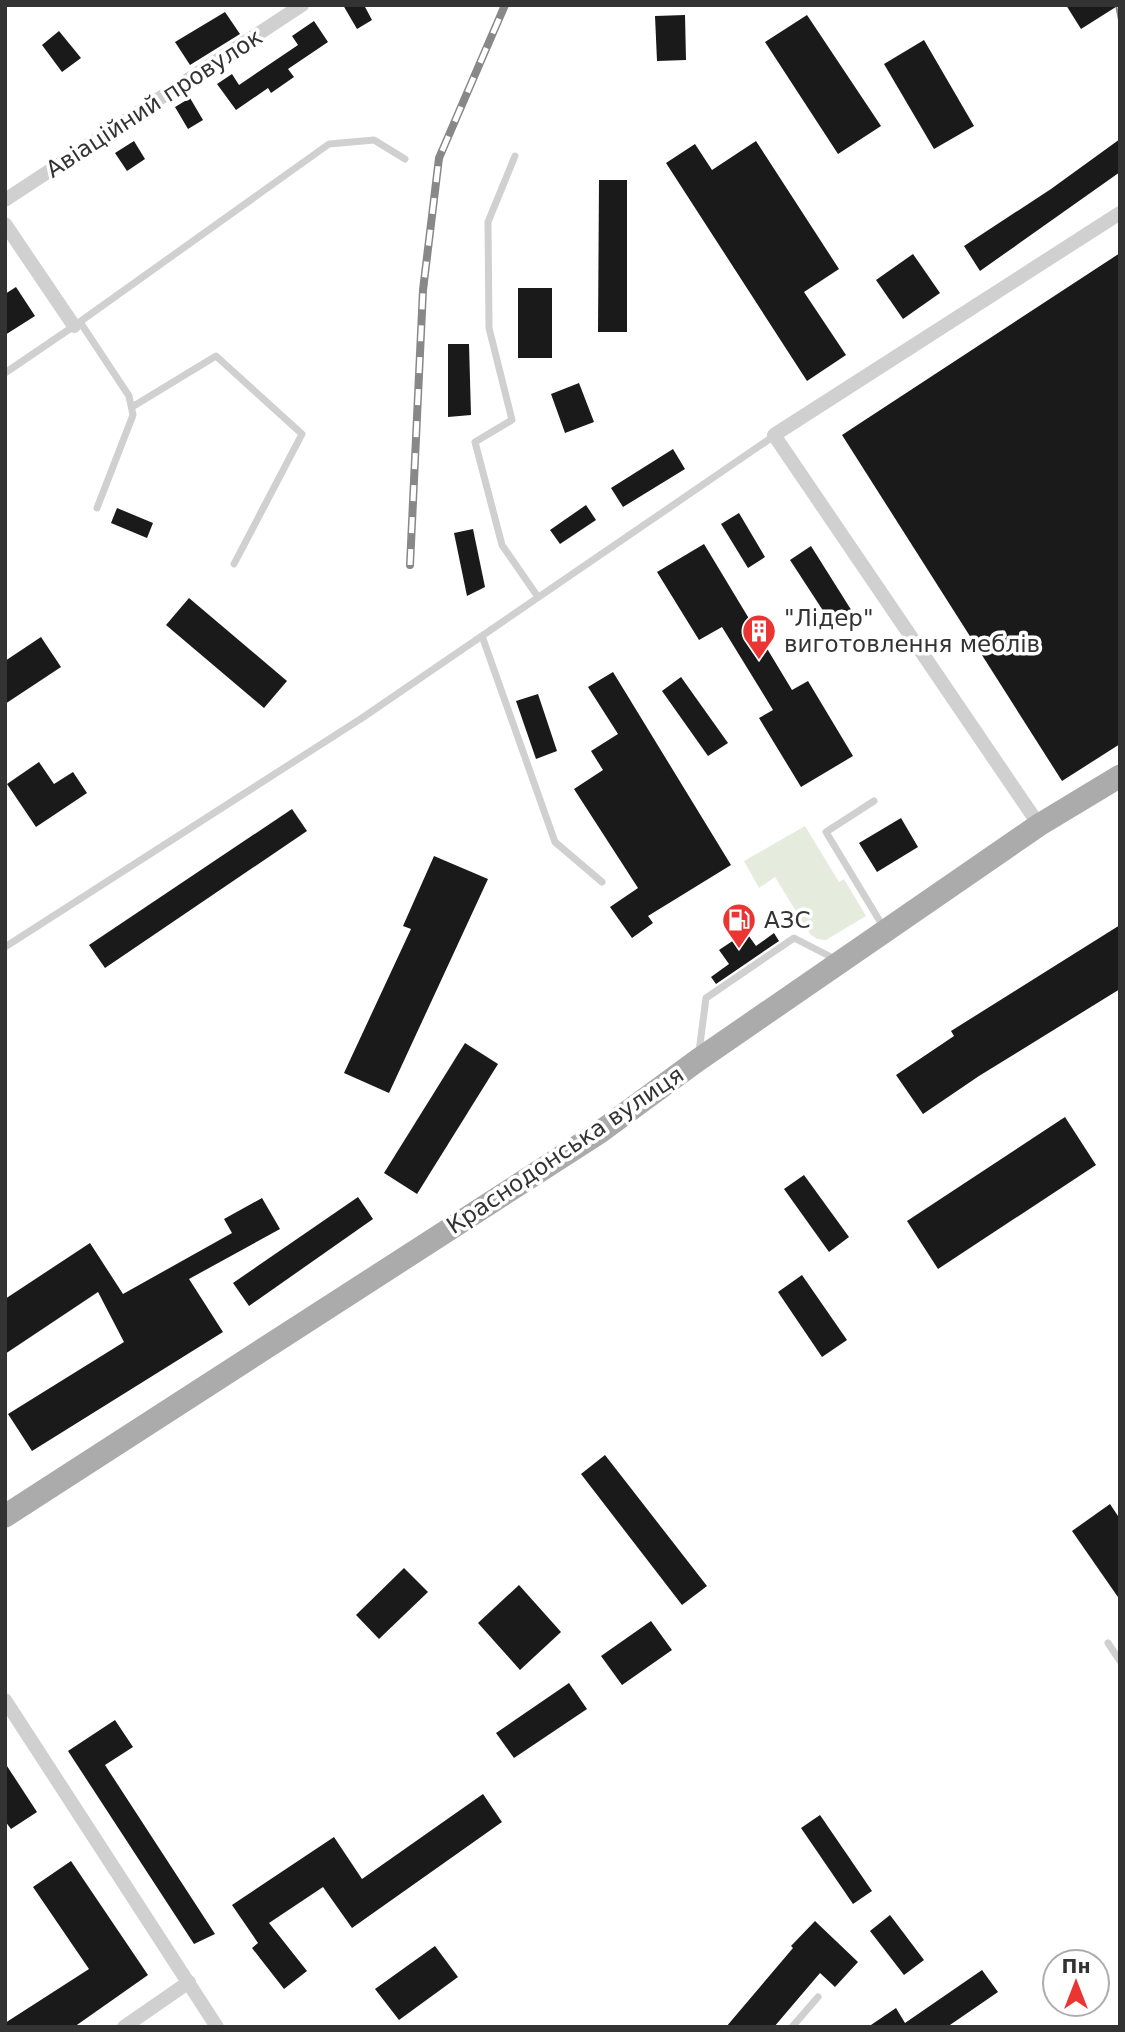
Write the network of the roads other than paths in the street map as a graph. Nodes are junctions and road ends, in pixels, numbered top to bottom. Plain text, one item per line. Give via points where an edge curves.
1 (302, 5) edge
2 (514, 156) dead end
3 (405, 159) dead end
4 (5, 200) edge
5 (1120, 213) edge
6 (5, 224) edge
7 (77, 324) junction
8 (5, 373) edge
9 (132, 407) junction
10 (774, 435) junction
11 (97, 508) dead end
12 (234, 564) dead end
13 (538, 597) junction
14 (482, 636) junction
15 (1120, 776) edge
16 (874, 801) dead end
17 (1039, 825) junction
18 (602, 882) dead end
19 (886, 932) junction
20 (5, 947) edge
21 (841, 962) junction
22 (698, 1060) junction
23 (5, 1516) edge
24 (1108, 1643) dead end
25 (1120, 1661) edge
26 (5, 1700) edge
27 (189, 1982) junction
28 (818, 1997) dead end
29 (124, 2027) edge
30 (217, 2027) edge
31 (792, 2027) edge

1 - 4 street, Авіаційний провулок
2 - 13 lane via 488,222 489,328 512,420 475,442 502,545
3 - 7 lane via 374,140 328,144
5 - 10 street
6 - 7 street
7 - 8 lane
7 - 9 lane via 130,396
9 - 11 lane via 133,415
9 - 12 lane via 216,356 302,434
10 - 13 lane
10 - 17 street
13 - 14 lane
14 - 18 lane via 555,842
14 - 20 lane
15 - 17 main road, Краснодонська вулиця
16 - 19 lane via 826,832
17 - 19 main road, Краснодонська вулиця
19 - 21 main road, Краснодонська вулиця
21 - 22 main road, Краснодонська вулиця
21 - 22 lane via 794,938 706,998
22 - 23 main road, Краснодонська вулиця via 600,1132
24 - 25 lane
26 - 27 street
27 - 29 street
27 - 30 street
28 - 31 lane

